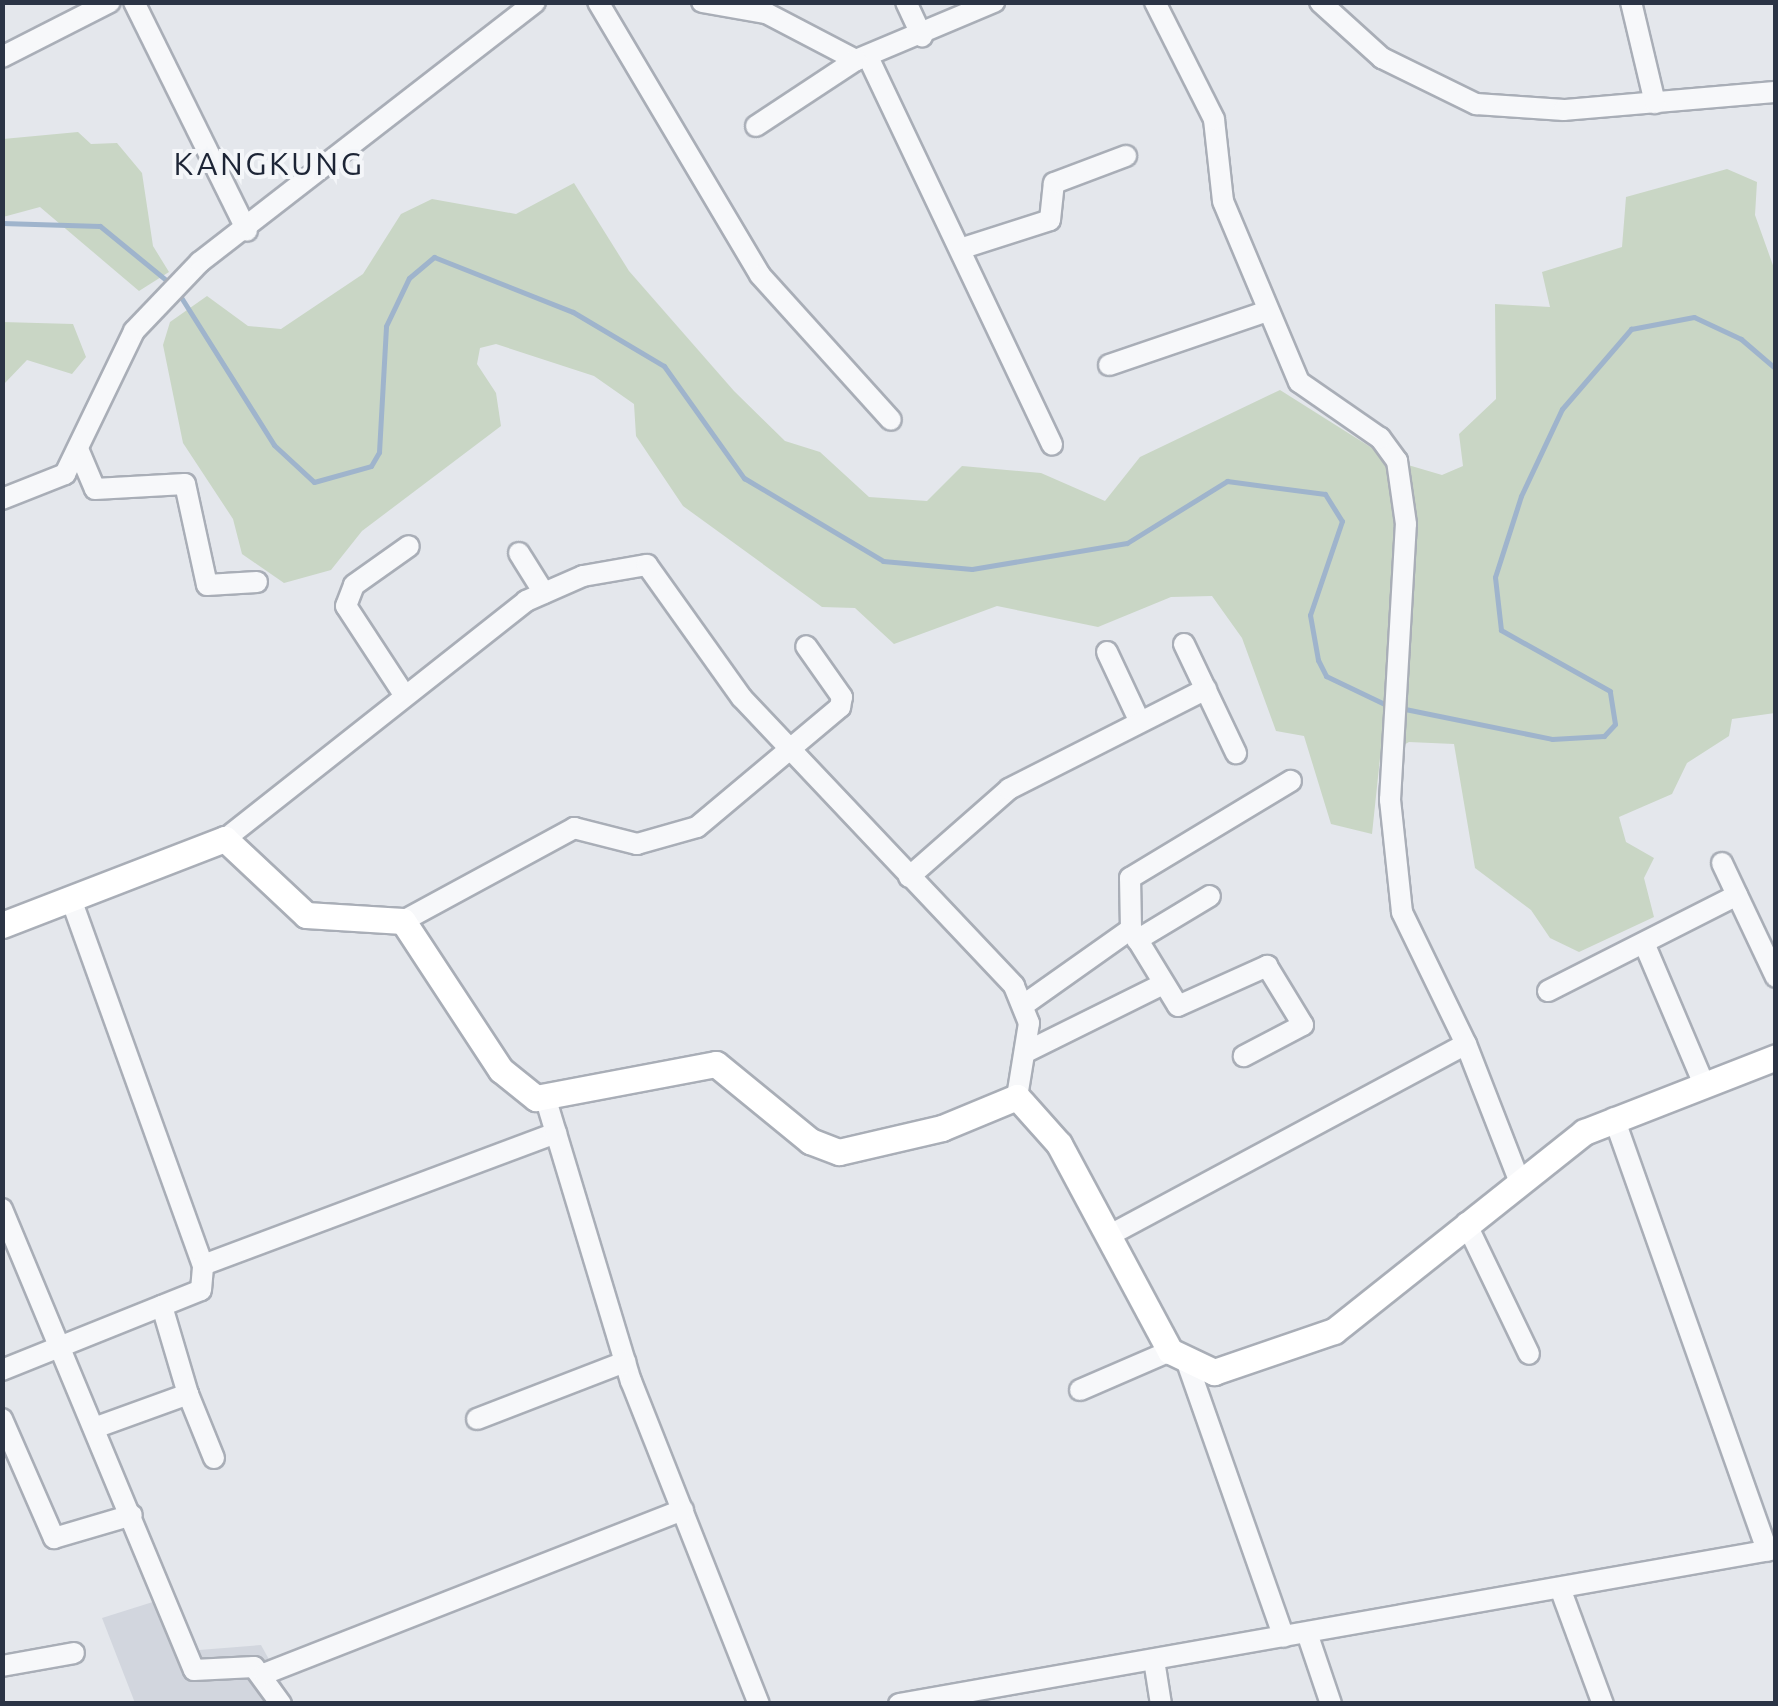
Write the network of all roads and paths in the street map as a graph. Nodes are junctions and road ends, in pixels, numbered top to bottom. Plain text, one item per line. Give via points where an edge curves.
1 (110, 2) edge
2 (134, 2) edge
3 (535, 2) edge
4 (598, 2) edge
5 (702, 2) edge
6 (906, 2) edge
7 (994, 2) edge
8 (1154, 2) edge
9 (1320, 2) edge
10 (1631, 2) edge
11 (922, 36) junction
12 (2, 57) edge
13 (862, 58) junction
14 (1776, 92) edge
15 (1655, 103) junction
16 (756, 126) dead end
17 (1126, 156) dead end
18 (247, 231) junction
19 (963, 248) junction
20 (1268, 311) junction
21 (1109, 365) dead end
22 (891, 420) dead end
23 (1052, 444) dead end
24 (78, 450) junction
25 (2, 499) edge
26 (409, 546) dead end
27 (519, 553) dead end
28 (257, 582) dead end
29 (544, 593) junction
30 (1184, 644) dead end
31 (806, 646) dead end
32 (1107, 652) dead end
33 (1206, 690) junction
34 (403, 693) junction
35 (1140, 722) junction
36 (1236, 753) dead end
37 (793, 755) junction
38 (1291, 782) dead end
39 (225, 839) junction
40 (1722, 862) dead end
41 (909, 877) junction
42 (1736, 895) junction
43 (1210, 896) dead end
44 (71, 898) junction
45 (403, 921) junction
46 (2, 925) edge
47 (1134, 934) junction
48 (1644, 943) junction
49 (1770, 951) edge
50 (1776, 977) edge
51 (1161, 985) junction
52 (1548, 991) dead end
53 (1026, 1004) junction
54 (1466, 1044) junction
55 (1028, 1052) junction
56 (1244, 1056) dead end
57 (1776, 1056) edge
58 (1702, 1082) junction
59 (1017, 1097) junction
60 (546, 1100) junction
61 (1614, 1118) junction
62 (556, 1132) junction
63 (1519, 1180) junction
64 (2, 1210) edge
65 (1466, 1223) junction
66 (1108, 1236) junction
67 (204, 1264) junction
68 (162, 1306) junction
69 (62, 1346) junction
70 (1529, 1354) dead end
71 (1179, 1358) junction
72 (625, 1362) junction
73 (2, 1370) edge
74 (1080, 1390) dead end
75 (188, 1394) junction
76 (2, 1418) edge
77 (477, 1419) dead end
78 (97, 1427) junction
79 (214, 1458) dead end
80 (683, 1510) junction
81 (132, 1515) junction
82 (1771, 1550) edge
83 (1560, 1588) junction
84 (1307, 1633) junction
85 (1284, 1637) junction
86 (74, 1652) dead end
87 (1154, 1660) junction
88 (2, 1666) edge
89 (264, 1674) junction
90 (281, 1704) edge
91 (759, 1704) edge
92 (899, 1704) edge
93 (1161, 1704) edge
94 (1331, 1704) edge
95 (1602, 1704) edge

1 - 12 street
2 - 18 street
3 - 18 street
4 - 22 street via 760,275
5 - 13 street via 766,12
6 - 11 street
7 - 11 street
8 - 20 street via 1214,119 1223,202
9 - 15 street via 1382,58 1476,104
10 - 15 street
11 - 13 street
13 - 16 street
13 - 19 street
14 - 15 street
17 - 19 street via 1054,183 1050,220
18 - 24 street via 200,262 134,331
19 - 23 street
20 - 21 street
20 - 54 street via 1308,394 1344,411 1397,461 1406,524 1390,738 1402,912
24 - 25 street via 56,482
24 - 28 street via 94,489 186,484 207,585
26 - 34 street via 354,584 346,606
27 - 29 street
29 - 34 street
29 - 37 street via 627,563 648,565
30 - 33 street
31 - 37 street via 842,702
32 - 35 street
33 - 35 street
33 - 36 street
34 - 39 street
35 - 41 street via 1009,790
37 - 41 street
37 - 45 street via 697,828 638,844 574,828
38 - 47 street via 1130,878
39 - 44 main road
39 - 45 main road via 306,915
40 - 42 street
41 - 53 street
42 - 48 street
42 - 49 street
43 - 47 street
44 - 46 main road
44 - 67 street
45 - 60 main road via 501,1070
47 - 51 street
47 - 53 street
48 - 52 street
48 - 58 street
49 - 50 street
51 - 55 street
51 - 56 street via 1170,1001 1188,1004 1267,966 1302,1024
53 - 55 street
54 - 63 street
54 - 66 street
55 - 59 street
57 - 58 main road
58 - 61 main road
59 - 60 main road via 942,1128 839,1152 810,1140 716,1064
59 - 66 main road via 1059,1144
60 - 62 street
61 - 63 main road
61 - 82 street
62 - 67 street
62 - 72 street
63 - 65 main road
64 - 69 street
65 - 70 street
65 - 71 main road via 1334,1331 1226,1370
66 - 71 main road
67 - 68 street via 201,1290
68 - 69 street
68 - 75 street
69 - 73 street
69 - 78 street
71 - 74 street
71 - 85 street
72 - 77 street
72 - 80 street
75 - 78 street
75 - 79 street
76 - 81 street via 54,1538
78 - 81 street
80 - 89 street
80 - 91 street
81 - 89 street via 194,1670 244,1664
82 - 83 street
83 - 84 street
83 - 95 street
84 - 85 street
84 - 94 street
85 - 87 street
86 - 88 street
87 - 92 street
87 - 93 street
89 - 90 street

